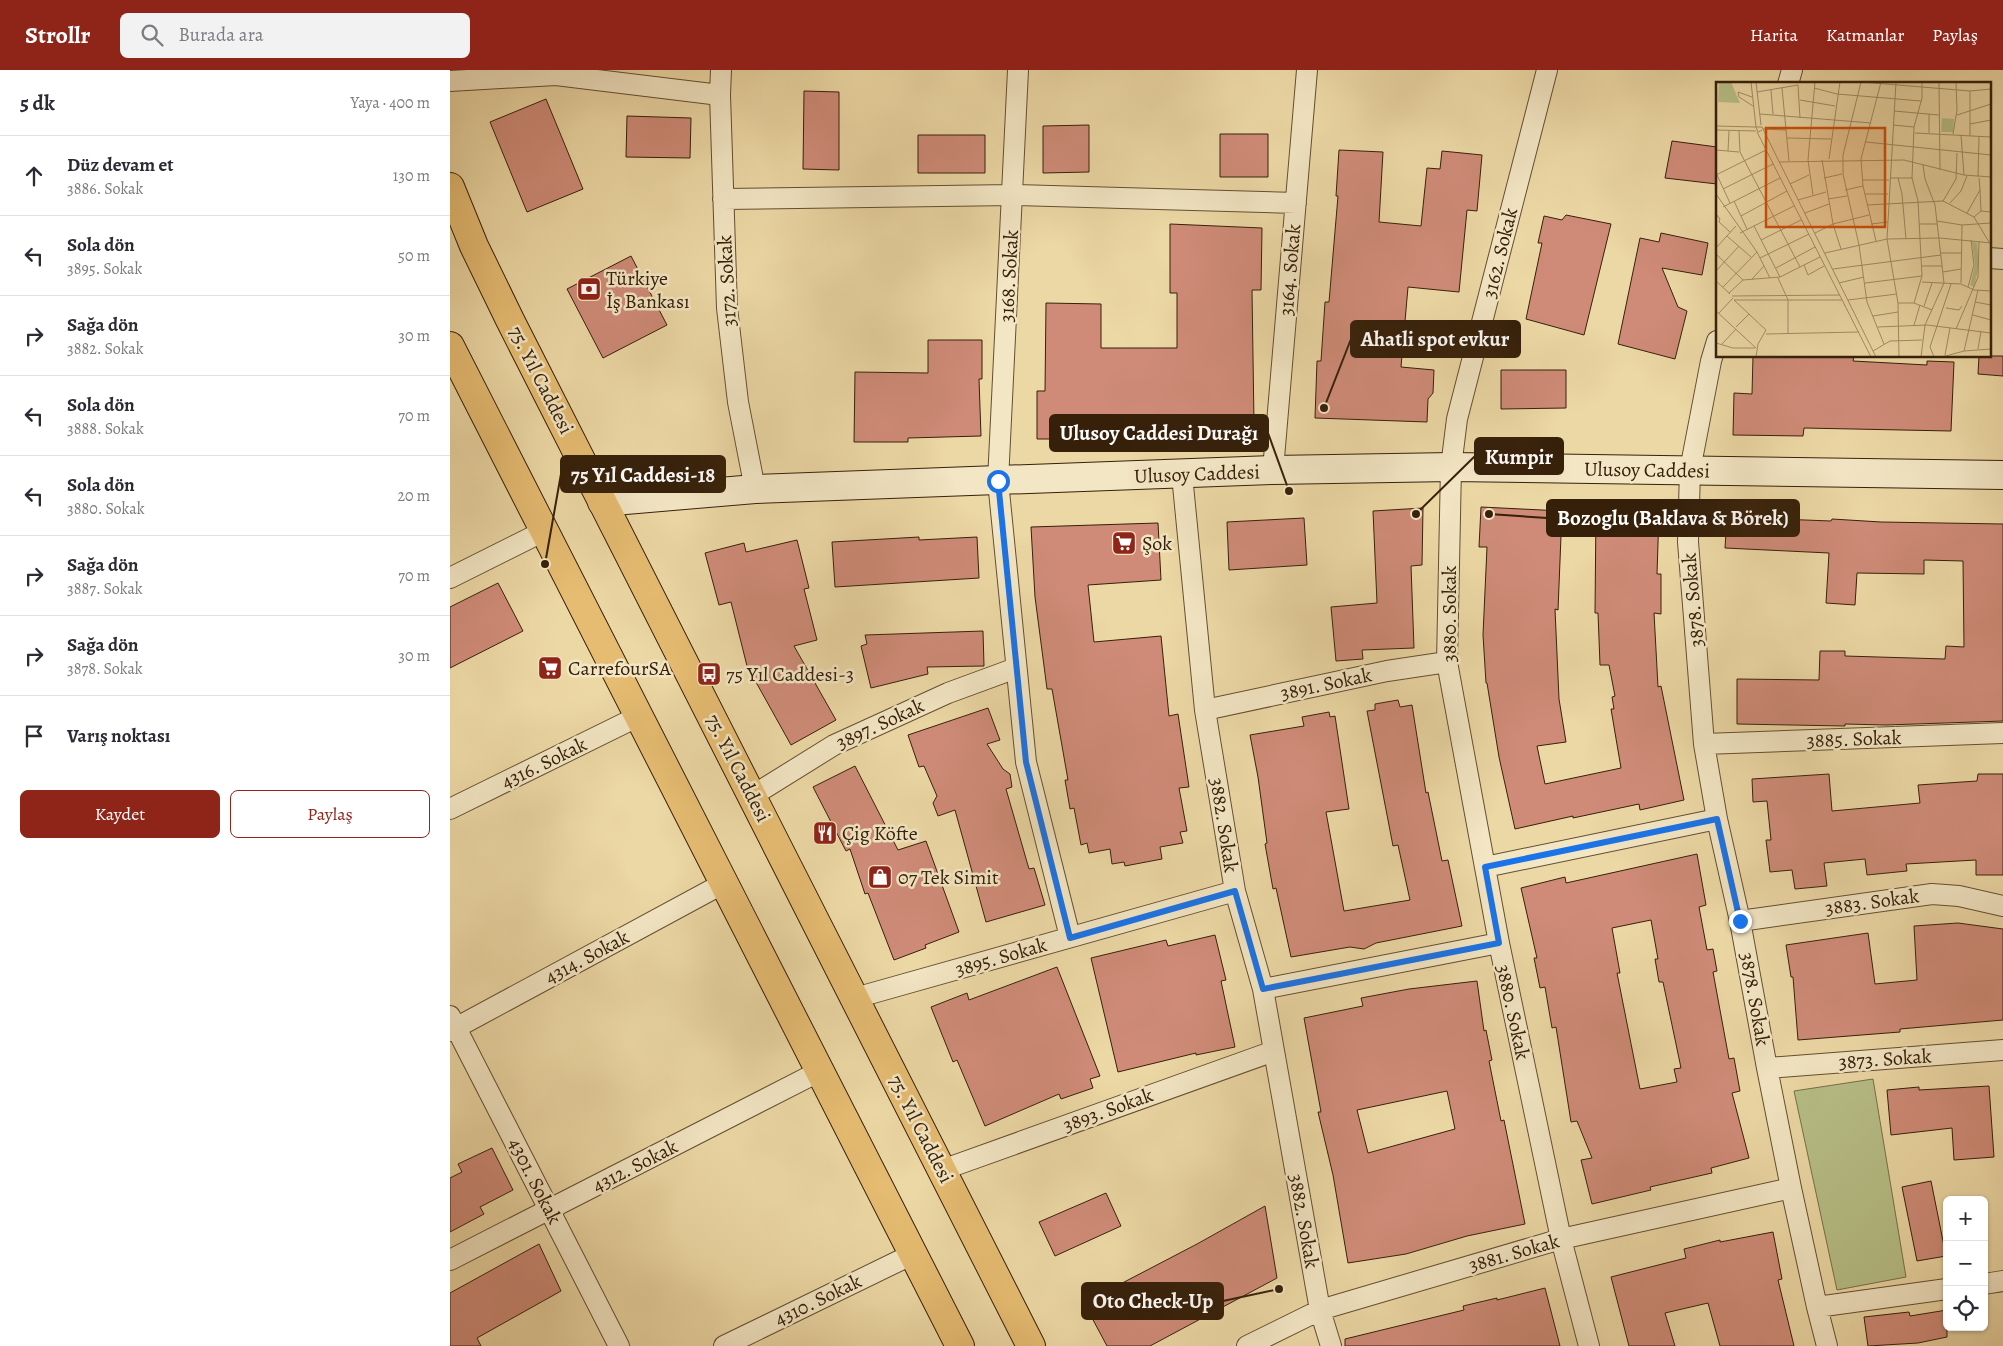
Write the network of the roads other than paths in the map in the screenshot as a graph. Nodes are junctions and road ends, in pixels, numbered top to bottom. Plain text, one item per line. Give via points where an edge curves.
1 (721, 70) edge
2 (1018, 70) edge
3 (1308, 70) edge
4 (1547, 70) edge
5 (450, 81) edge
6 (720, 95) junction
7 (450, 187) edge
8 (1013, 195) junction
9 (723, 199) junction
10 (1296, 203) junction
11 (1990, 258) edge
12 (2003, 259) edge
13 (1716, 344) edge
14 (451, 350) edge
15 (1451, 466) junction
16 (1273, 470) junction
17 (1690, 470) junction
18 (1182, 475) junction
19 (2003, 475) edge
20 (998, 481) junction
21 (755, 490) junction
22 (602, 502) junction
23 (544, 530) junction
24 (450, 578) edge
25 (1447, 662) junction
26 (1016, 668) junction
27 (1205, 710) junction
28 (639, 716) junction
29 (2003, 734) edge
30 (1704, 744) junction
31 (752, 796) junction
32 (450, 809) edge
33 (1717, 819) junction
34 (1485, 867) junction
35 (724, 883) junction
36 (1235, 891) junction
37 (2003, 906) edge
38 (1740, 921) junction
39 (1070, 938) junction
40 (1499, 943) junction
41 (1263, 989) junction
42 (854, 998) junction
43 (452, 1025) edge
44 (2003, 1050) edge
45 (1274, 1051) junction
46 (1767, 1068) junction
47 (820, 1071) junction
48 (942, 1170) junction
49 (1791, 1188) junction
50 (549, 1210) junction
51 (1561, 1238) junction
52 (913, 1254) junction
53 (450, 1260) edge
54 (2003, 1281) edge
55 (1988, 1283) edge
56 (1943, 1290) edge
57 (1817, 1307) junction
58 (1320, 1310) junction
59 (619, 1346) edge
60 (724, 1346) edge
61 (960, 1346) edge
62 (1031, 1346) edge
63 (1247, 1346) edge
64 (1332, 1346) edge
65 (1589, 1346) edge
66 (1828, 1346) edge

1 - 6 street, 3172. Sokak
2 - 8 street, 3168. Sokak
3 - 10 street, 3164. Sokak
4 - 15 street, 3162. Sokak via 1457,419
5 - 6 street via 556,75
6 - 9 street, 3172. Sokak
7 - 22 main road, 75. Yıl Caddesi via 474,246
8 - 9 street
8 - 10 street
8 - 20 street, 3168. Sokak
9 - 21 street, 3172. Sokak via 727,308 738,402
10 - 16 street, 3164. Sokak
11 - 12 street
13 - 17 street, 3878. Sokak
14 - 23 main road
15 - 16 street, Ulusoy Caddesi
15 - 17 street, Ulusoy Caddesi
15 - 25 street, 3880. Sokak
16 - 18 street, Ulusoy Caddesi
17 - 19 street, Ulusoy Caddesi
17 - 30 street, 3878. Sokak via 1688,542
18 - 20 street, Ulusoy Caddesi
18 - 27 street, 3882. Sokak
20 - 21 street, Ulusoy Caddesi
20 - 26 street, 3168. Sokak
21 - 22 street, Ulusoy Caddesi
22 - 31 main road, 75. Yıl Caddesi
23 - 24 street
23 - 28 main road
25 - 27 street, 3891. Sokak via 1387,671
25 - 34 street, 3880. Sokak
26 - 31 street, 3897. Sokak via 948,693 834,745
26 - 39 street, 3168. Sokak via 1026,762
27 - 36 street, 3882. Sokak
28 - 32 street, 4316. Sokak
28 - 35 main road
29 - 30 street, 3885. Sokak
30 - 33 street, 3878. Sokak
31 - 42 main road, 75. Yıl Caddesi
33 - 34 street
33 - 38 street, 3878. Sokak
34 - 40 street, 3880. Sokak
35 - 43 street, 4314. Sokak
35 - 47 main road
36 - 39 street, 3895. Sokak
36 - 41 street, 3882. Sokak
37 - 38 street, 3883. Sokak via 1959,896 1932,894
38 - 46 street, 3878. Sokak
39 - 42 street, 3895. Sokak
40 - 41 street
40 - 51 street, 3880. Sokak
41 - 45 street, 3882. Sokak
42 - 48 main road, 75. Yıl Caddesi
43 - 50 street, 4301. Sokak
44 - 46 street, 3873. Sokak
45 - 48 street, 3893. Sokak
45 - 58 street, 3882. Sokak
46 - 49 street, 3878. Sokak
47 - 50 street, 4312. Sokak
47 - 52 main road
48 - 62 main road, 75. Yıl Caddesi
49 - 51 street, 3881. Sokak
49 - 57 street, 3878. Sokak
50 - 53 street, 4312. Sokak
50 - 59 street, 4301. Sokak
51 - 58 street, 3881. Sokak
51 - 65 street, 3880. Sokak
52 - 60 street, 4310. Sokak
52 - 61 main road
54 - 55 street
56 - 57 street
57 - 66 street, 3878. Sokak
58 - 63 street, 3881. Sokak
58 - 64 street, 3882. Sokak

